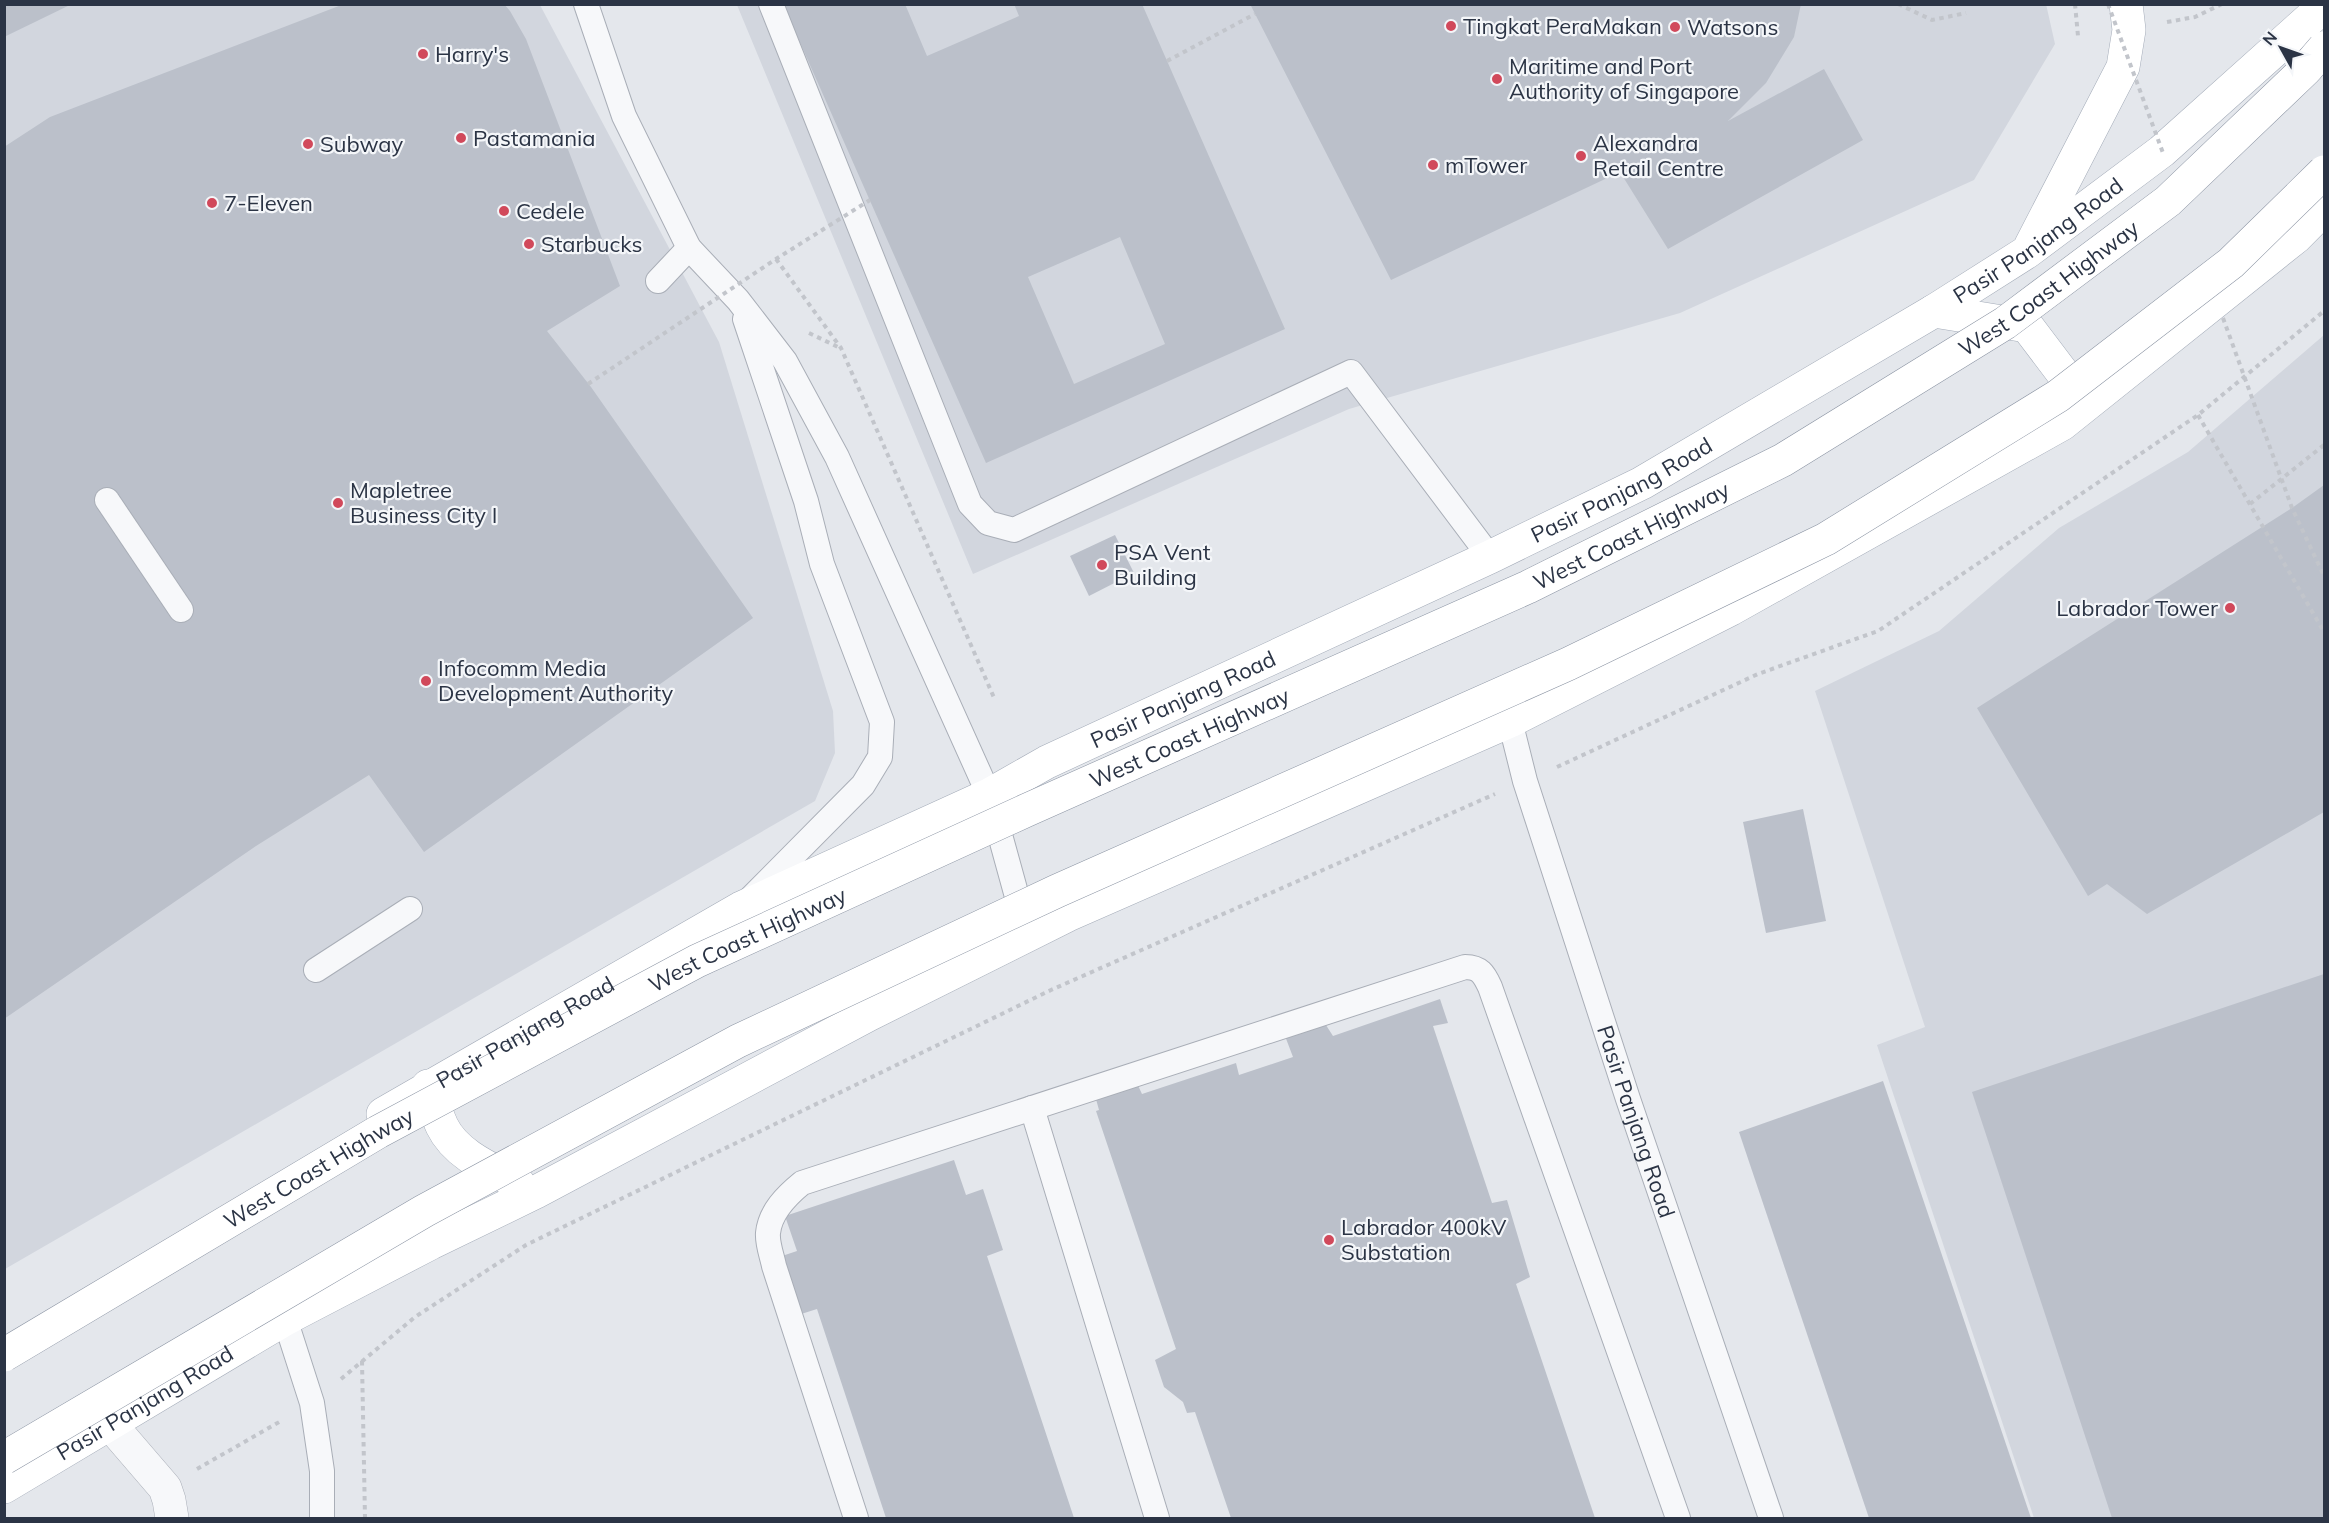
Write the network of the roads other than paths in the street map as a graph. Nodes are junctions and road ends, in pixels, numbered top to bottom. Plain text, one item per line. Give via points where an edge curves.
1 (586, 4) edge
2 (771, 4) edge
3 (2126, 4) edge
4 (2325, 6) edge
5 (2325, 48) edge
6 (2325, 172) edge
7 (2325, 209) edge
8 (2310, 231) edge
9 (689, 248) junction
10 (2027, 252) junction
11 (658, 281) dead end
12 (738, 300) junction
13 (1934, 311) junction
14 (2086, 404) junction
15 (106, 500) dead end
16 (1490, 557) junction
17 (181, 610) dead end
18 (1510, 721) junction
19 (989, 795) junction
20 (741, 908) junction
21 (410, 909) dead end
22 (1028, 936) junction
23 (316, 970) dead end
24 (428, 1086) junction
25 (1032, 1108) junction
26 (536, 1192) junction
27 (285, 1319) junction
28 (4, 1345) edge
29 (4, 1355) edge
30 (110, 1424) junction
31 (4, 1458) edge
32 (4, 1487) edge
33 (168, 1503) edge
34 (322, 1518) edge
35 (856, 1518) edge
36 (1157, 1518) edge
37 (1678, 1518) edge
38 (1771, 1518) edge

1 - 9 lane via 624,116
2 - 16 lane via 970,504 988,523 1014,530 1351,372
3 - 10 main road via 2129,30 2123,67
4 - 10 main road, Pasir Panjang Road via 2162,151
5 - 29 main road, West Coast Highway, bridge via 2168,201 2005,323 1783,460 1528,587 697,961 378,1132
6 - 31 main road, bridge via 2231,263 2058,396 1826,539 1568,664 1057,891 738,1041 424,1211
7 - 8 main road, Pasir Panjang Road
8 - 14 main road, Pasir Panjang Road
9 - 11 lane
9 - 12 lane
10 - 13 main road, Pasir Panjang Road
12 - 19 lane via 785,361 837,457
12 - 20 lane via 806,501 822,564 882,722 880,758 863,785
13 - 14 main road via 2027,326
13 - 16 main road, Pasir Panjang Road via 1642,483
14 - 18 main road, Pasir Panjang Road via 2062,424 1731,609
15 - 17 lane
16 - 19 main road, Pasir Panjang Road via 1047,762
18 - 22 main road, Pasir Panjang Road
18 - 38 lane, Pasir Panjang Road via 1525,781 1629,1099
19 - 20 main road, Pasir Panjang Road
19 - 22 lane
20 - 24 main road, Pasir Panjang Road
21 - 23 lane
22 - 26 main road, Pasir Panjang Road via 870,1014
24 - 26 main road via 442,1126 452,1141 479,1163
24 - 28 main road, Pasir Panjang Road
25 - 35 lane via 802,1183 773,1214 767,1235 774,1266
25 - 36 lane
25 - 37 lane via 1465,967 1475,968 1490,987
26 - 27 main road, Pasir Panjang Road
27 - 30 main road, Pasir Panjang Road
27 - 34 lane via 312,1403 322,1471
30 - 32 main road, Pasir Panjang Road
30 - 33 street

